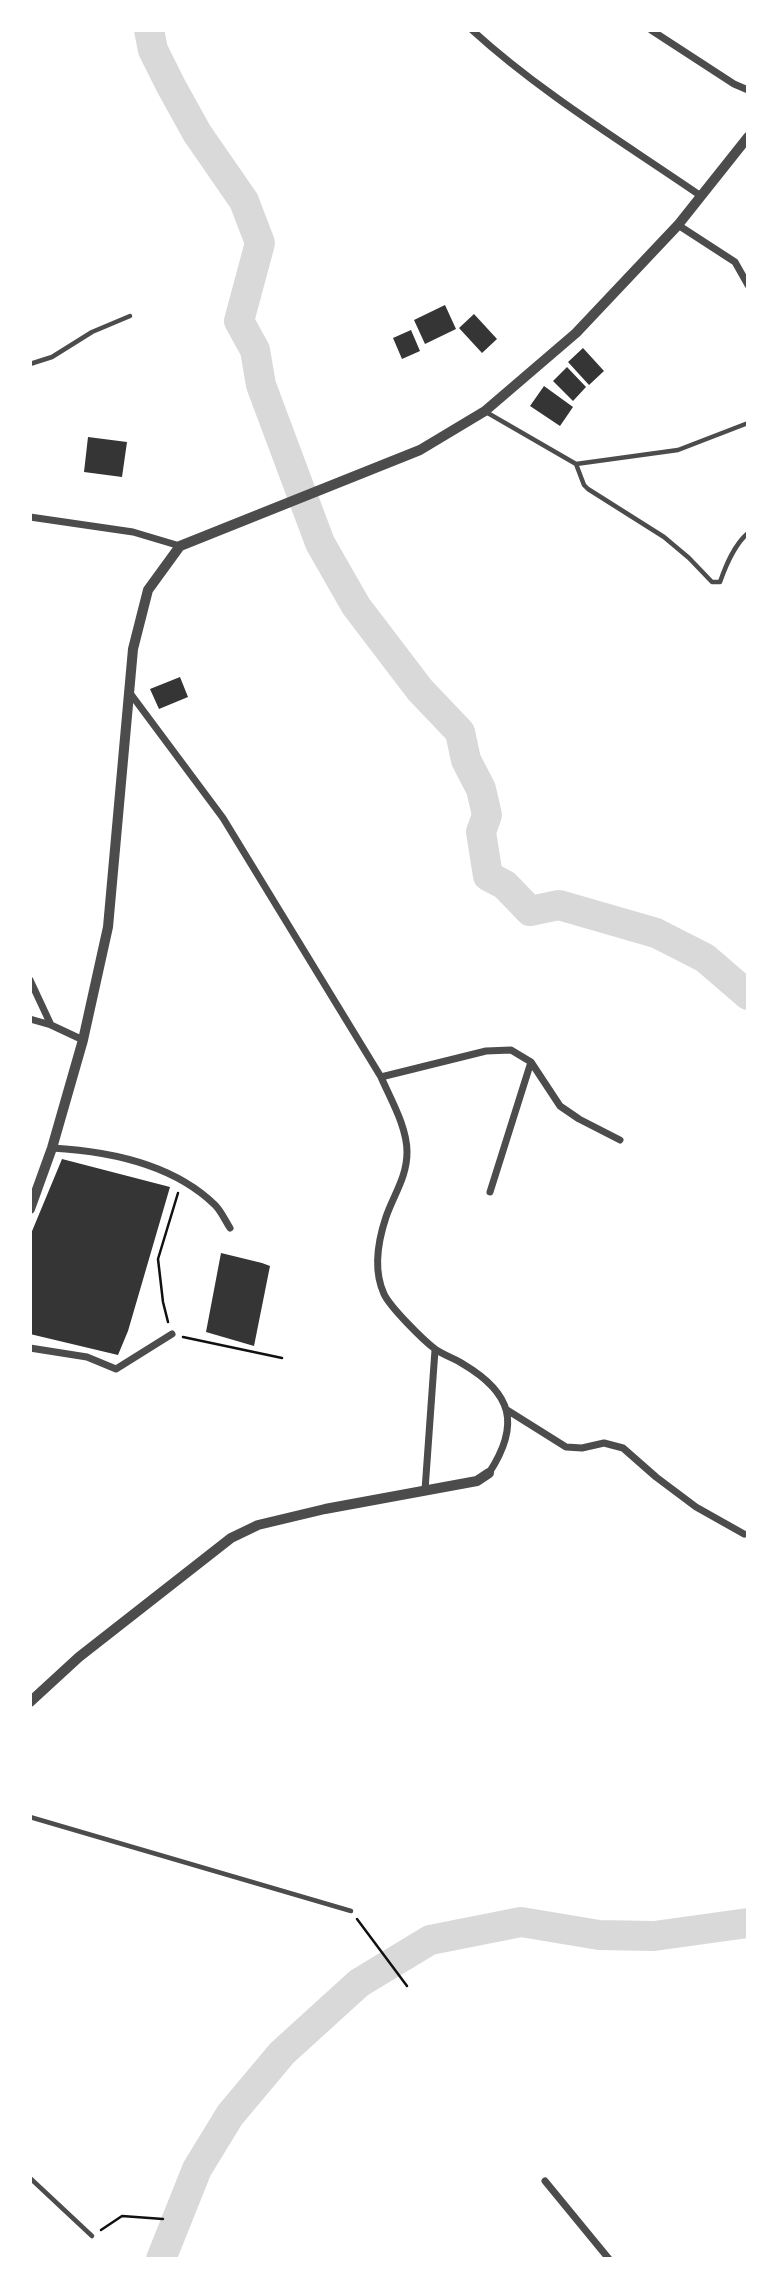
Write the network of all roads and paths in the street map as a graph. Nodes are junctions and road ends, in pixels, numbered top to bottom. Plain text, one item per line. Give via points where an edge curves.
1 (472, 30) edge
2 (654, 31) edge
3 (748, 90) edge
4 (748, 137) edge
5 (701, 196) junction
6 (678, 225) junction
7 (748, 285) edge
8 (130, 316) dead end
9 (30, 364) edge
10 (485, 411) junction
11 (748, 423) edge
12 (576, 464) junction
13 (30, 517) edge
14 (748, 533) edge
15 (180, 547) junction
16 (130, 693) junction
17 (30, 980) edge
18 (30, 1019) edge
19 (51, 1025) junction
20 (83, 1040) junction
21 (531, 1062) junction
22 (381, 1077) junction
23 (620, 1140) dead end
24 (52, 1148) junction
25 (490, 1192) dead end
26 (178, 1193) dead end
27 (30, 1209) edge
28 (230, 1227) dead end
29 (172, 1334) junction
30 (30, 1348) edge
31 (435, 1350) junction
32 (282, 1358) dead end
33 (507, 1410) junction
34 (489, 1473) joint
35 (425, 1490) junction
36 (744, 1534) dead end
37 (30, 1702) edge
38 (30, 1817) edge
39 (351, 1911) joint
40 (407, 1986) dead end
41 (30, 2178) edge
42 (545, 2181) dead end
43 (163, 2219) dead end
44 (92, 2236) joint
45 (609, 2259) edge

1 - 5 street via 575,110
2 - 3 street
4 - 5 street
5 - 6 street
6 - 7 street via 735,262
6 - 10 street via 576,332
8 - 9 lane
10 - 12 lane
10 - 15 street via 420,450
11 - 12 lane via 678,450
12 - 14 lane via 588,489 664,537 712,582 720,582 726,564
13 - 15 street via 133,532
15 - 16 street via 148,590 132,649
16 - 20 street via 108,927
16 - 22 street via 223,818
17 - 19 street
18 - 19 street
19 - 20 street
20 - 24 street
21 - 22 street via 511,1050 486,1051
21 - 23 street via 560,1106
21 - 25 street
22 - 31 street via 407,1150 405,1175 387,1216 377,1270 385,1296
24 - 27 street
24 - 28 street via 111,1155 169,1175 215,1206
26 - 29 path via 158,1259
29 - 30 street via 116,1369 87,1357
29 - 32 path
31 - 33 street via 483,1376 498,1390
31 - 35 street
33 - 34 street via 501,1454
33 - 36 street via 566,1447 604,1443 622,1448 696,1507
34 - 35 street via 477,1481
35 - 37 street via 258,1525 231,1538 79,1657
38 - 39 lane
39 - 40 path
41 - 44 lane
42 - 45 street
43 - 44 path via 122,2216

